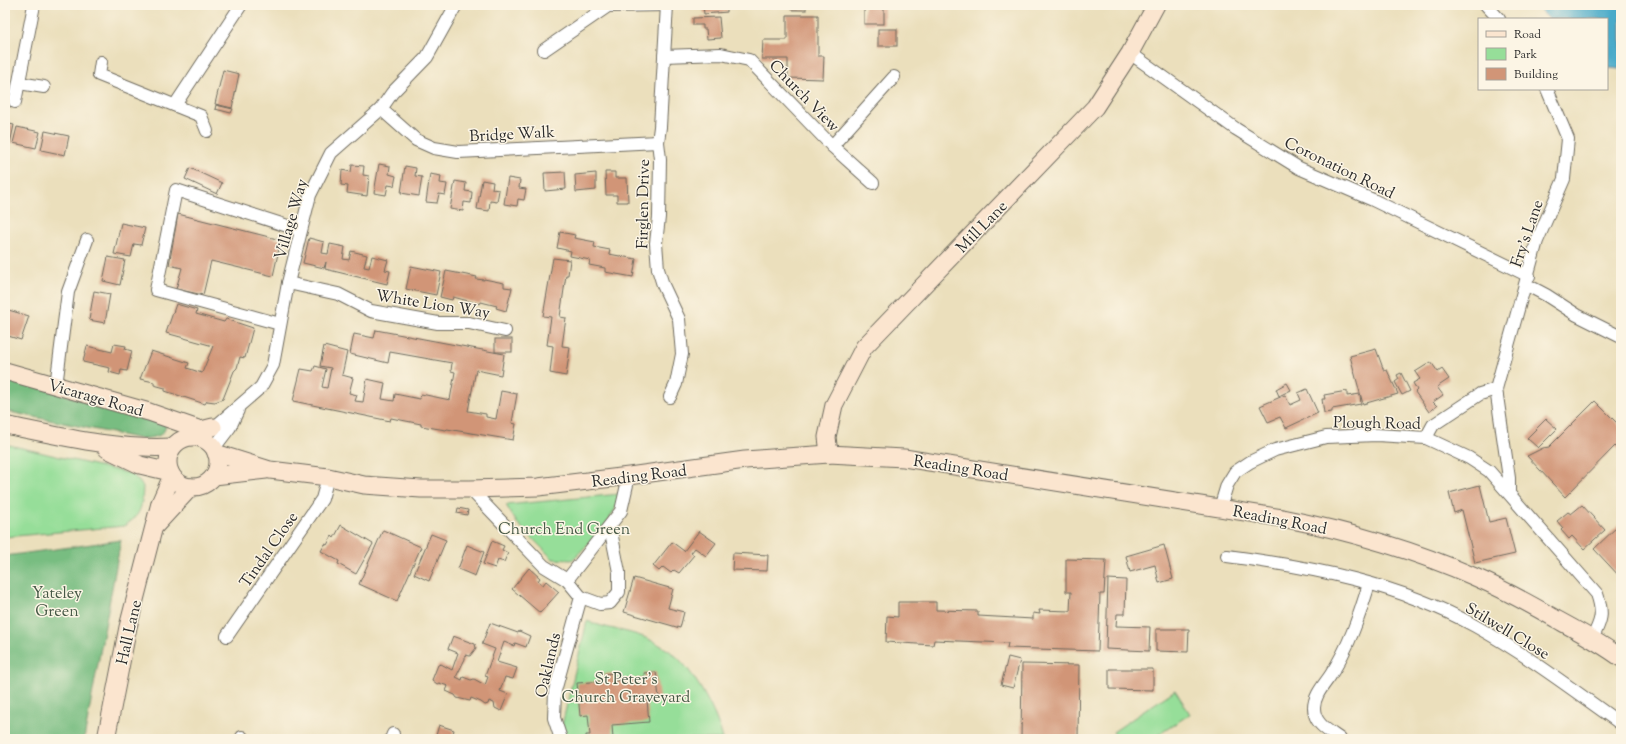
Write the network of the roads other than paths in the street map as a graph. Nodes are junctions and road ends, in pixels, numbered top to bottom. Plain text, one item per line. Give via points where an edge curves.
1 (34, 5) edge
2 (241, 5) edge
3 (456, 5) edge
4 (666, 5) edge
5 (1156, 5) edge
6 (1486, 5) edge
7 (1499, 18) edge
8 (544, 50) dead end
9 (1130, 53) junction
10 (664, 56) junction
11 (101, 62) dead end
12 (894, 77) dead end
13 (19, 83) junction
14 (44, 87) dead end
15 (1547, 90) edge
16 (15, 102) dead end
17 (175, 105) junction
18 (382, 109) junction
19 (207, 131) dead end
20 (658, 142) junction
21 (832, 146) junction
22 (873, 183) dead end
23 (300, 230) junction
24 (87, 240) dead end
25 (1528, 280) junction
26 (288, 283) junction
27 (280, 324) junction
28 (505, 331) dead end
29 (1621, 337) edge
30 (5, 371) edge
31 (56, 386) junction
32 (1496, 389) junction
33 (670, 397) dead end
34 (240, 406) junction
35 (5, 425) edge
36 (1426, 438) junction
37 (198, 440) junction
38 (94, 443) junction
39 (829, 454) junction
40 (270, 470) junction
41 (171, 474) junction
42 (214, 476) junction
43 (629, 476) junction
44 (328, 477) junction
45 (191, 487) junction
46 (470, 489) junction
47 (1509, 491) junction
48 (1220, 508) junction
49 (154, 526) junction
50 (610, 527) junction
51 (1227, 556) dead end
52 (567, 580) junction
53 (1369, 584) junction
54 (581, 597) junction
55 (227, 636) dead end
56 (1592, 640) junction
57 (1621, 658) edge
58 (1621, 724) edge
59 (106, 739) edge
60 (562, 739) edge
61 (1340, 739) edge

1 - 13 street
2 - 17 street
3 - 18 street, Village Way via 427,57 392,93
4 - 8 street via 608,6
4 - 10 street, Firglen Drive
5 - 9 main road, Mill Lane
6 - 7 street
9 - 25 street, Coronation Road via 1236,129 1299,168 1373,200
9 - 39 main road, Mill Lane via 1094,107 864,347 834,405 827,437
10 - 20 street, Firglen Drive
10 - 21 street, Church View via 721,54 749,60
11 - 17 street via 99,75
12 - 21 street, Church View
13 - 14 street
13 - 16 street
15 - 25 street, Fry's Lane via 1568,139 1564,179 1537,241
17 - 19 street via 201,116
18 - 20 street, Bridge Walk via 416,140 434,148 458,152
18 - 23 street, Village Way via 331,153 310,195
20 - 33 street, Firglen Drive via 658,269 679,319 682,354 676,384
21 - 22 street
23 - 26 street, Village Way
23 - 27 street via 176,190 156,290
24 - 31 street via 68,292
25 - 29 street, Coronation Road via 1577,315
25 - 32 street, Fry's Lane
26 - 27 street, Village Way
26 - 28 street, White Lion Way via 338,294 370,311 438,323 469,323
27 - 34 street, Village Way via 273,365 261,386
30 - 31 main road, Vicarage Road
31 - 37 main road, Vicarage Road via 149,412
32 - 36 street via 1480,394 1433,425
32 - 47 street, Fry's Lane
34 - 37 street, Village Way
34 - 37 street, Village Way via 230,427
35 - 38 main road, Reading Road
36 - 47 street, Plough Road via 1469,458 1489,471
36 - 48 street, Plough Road via 1377,435 1326,436 1275,450 1235,472 1227,485
37 - 38 main road, Reading Road via 141,448
37 - 40 main road, Reading Road
37 - 41 main road via 169,455
37 - 42 main road via 218,464
38 - 41 main road, Reading Road via 140,465
39 - 43 main road, Reading Road via 745,460
39 - 48 main road, Reading Road via 904,458
40 - 42 main road, Reading Road
40 - 44 main road, Reading Road
41 - 45 main road via 179,483
41 - 49 main road, Hall Lane
42 - 45 main road via 200,486
43 - 46 main road, Reading Road via 538,487
43 - 50 street via 621,511
44 - 46 main road, Reading Road via 375,487
44 - 55 street, Tindal Close via 322,499
45 - 49 main road, Hall Lane
46 - 52 street via 544,566
47 - 56 street, Plough Road via 1597,594 1602,608
48 - 56 main road, Reading Road via 1319,525 1435,561 1515,596
49 - 59 main road, Hall Lane via 128,627
50 - 52 street
50 - 54 street via 619,572 619,592 610,603 600,604
51 - 53 street, Stilwell Close via 1282,563
52 - 54 street
53 - 58 street, Stilwell Close via 1404,594 1475,626 1511,647
53 - 61 street via 1356,629 1336,667 1316,695 1314,709 1318,723
54 - 60 street, Oaklands via 555,692 554,718
56 - 57 main road, Reading Road

